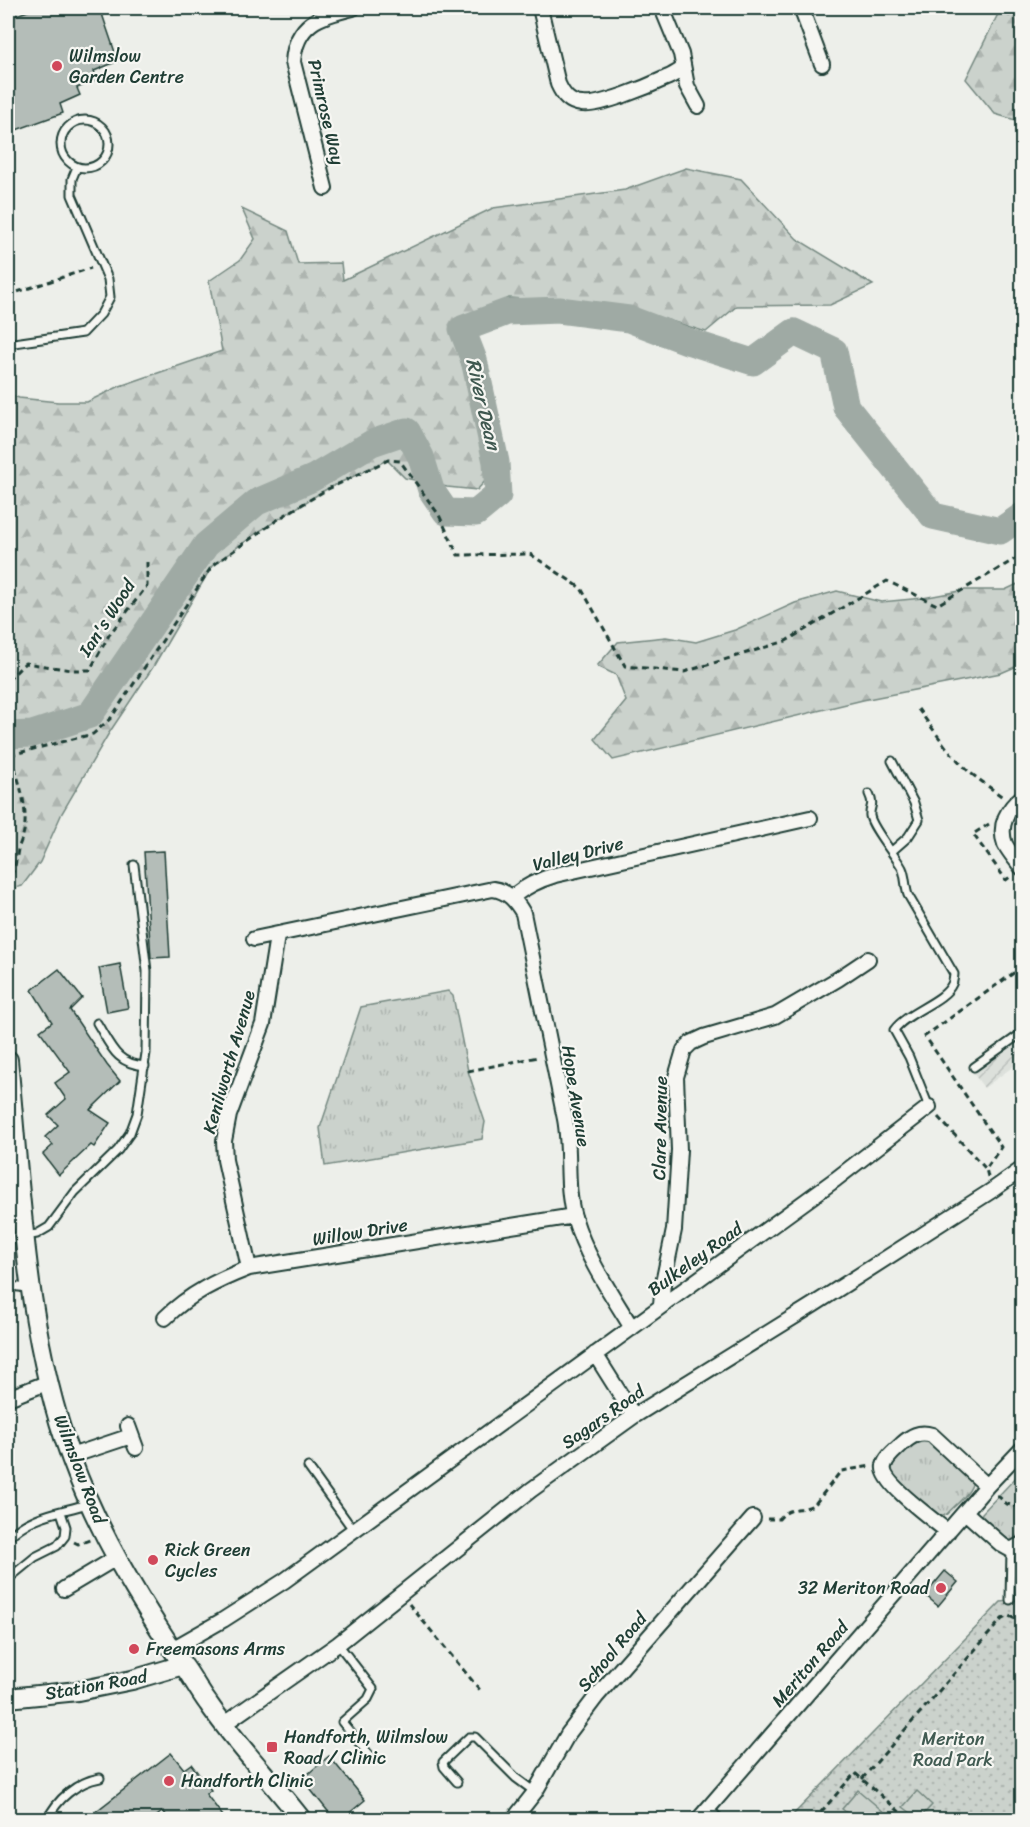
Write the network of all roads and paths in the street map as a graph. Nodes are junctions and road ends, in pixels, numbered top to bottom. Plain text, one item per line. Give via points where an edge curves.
1 (353, 8) edge
2 (540, 8) edge
3 (662, 8) edge
4 (801, 8) edge
5 (1000, 8) edge
6 (1023, 10) edge
7 (822, 64) dead end
8 (683, 69) junction
9 (698, 106) dead end
10 (77, 167) junction
11 (325, 188) dead end
12 (102, 264) junction
13 (8, 295) edge
14 (8, 342) edge
15 (1023, 555) edge
16 (147, 562) dead end
17 (8, 680) edge
18 (918, 709) dead end
19 (8, 748) edge
20 (10, 755) junction
21 (892, 761) dead end
22 (869, 794) dead end
23 (1017, 801) edge
24 (810, 818) dead end
25 (892, 851) junction
26 (134, 866) dead end
27 (1023, 868) edge
28 (8, 880) edge
29 (512, 897) junction
30 (277, 936) junction
31 (254, 939) dead end
32 (868, 959) dead end
33 (1023, 967) edge
34 (1014, 974) dead end
35 (97, 1023) dead end
36 (1023, 1033) edge
37 (552, 1054) junction
38 (8, 1060) edge
39 (145, 1066) junction
40 (974, 1067) dead end
41 (468, 1071) dead end
42 (10, 1100) edge
43 (929, 1107) junction
44 (986, 1169) dead end
45 (1023, 1169) edge
46 (574, 1216) junction
47 (25, 1236) junction
48 (249, 1268) junction
49 (8, 1286) edge
50 (30, 1288) junction
51 (662, 1305) junction
52 (165, 1318) dead end
53 (632, 1328) junction
54 (596, 1354) junction
55 (49, 1382) junction
56 (8, 1398) edge
57 (634, 1416) junction
58 (131, 1436) dead end
59 (1023, 1449) edge
60 (70, 1456) junction
61 (308, 1467) dead end
62 (883, 1468) junction
63 (987, 1486) junction
64 (1023, 1501) edge
65 (90, 1503) junction
66 (62, 1512) junction
67 (965, 1512) junction
68 (753, 1518) joint
69 (354, 1531) junction
70 (948, 1532) junction
71 (104, 1533) junction
72 (65, 1536) junction
73 (8, 1538) edge
74 (1017, 1547) edge
75 (116, 1558) junction
76 (8, 1579) edge
77 (64, 1588) dead end
78 (401, 1594) junction
79 (1010, 1600) dead end
80 (1023, 1622) edge
81 (338, 1644) junction
82 (172, 1649) junction
83 (183, 1665) junction
84 (480, 1690) dead end
85 (8, 1698) edge
86 (224, 1724) junction
87 (371, 1757) dead end
88 (100, 1778) dead end
89 (862, 1779) junction
90 (457, 1782) dead end
91 (535, 1792) junction
92 (708, 1808) junction
93 (47, 1820) edge
94 (302, 1820) edge
95 (513, 1820) edge
96 (698, 1820) edge
97 (720, 1820) edge
98 (814, 1820) edge
99 (909, 1820) edge
100 (930, 1820) edge
101 (970, 1820) edge

1 - 11 street, Primrose Way via 313,22 301,34 294,52 293,63
2 - 8 street via 562,94 579,104 605,101
3 - 8 street
4 - 7 street
5 - 6 path via 1009,15
8 - 9 street
10 - 10 lane via 65,158 60,142 68,126 85,119 100,124 109,136 107,154 91,168
10 - 12 lane via 72,195
12 - 13 path
12 - 14 lane via 110,297 101,314 82,333
15 - 20 path via 937,605 888,581 786,641 684,672 625,666 581,588 530,554 459,555 439,515 400,461 388,460 326,490 212,566 111,718 93,734
16 - 17 path, Ian's Wood via 147,586 109,635 90,670 25,663
18 - 23 path via 969,772
19 - 20 path
20 - 28 path via 25,813 17,862
21 - 25 lane via 919,820
22 - 25 lane via 873,802 870,817
23 - 27 street via 1006,814 1003,827 1006,845
24 - 29 street, Valley Drive via 555,876 527,885
25 - 43 lane via 904,872 908,895 954,974 945,993 900,1021 894,1030
26 - 39 lane via 147,971
29 - 30 street via 493,889
29 - 37 street, Hope Avenue via 523,913
30 - 31 street
30 - 48 street, Kenilworth Avenue via 262,1024 229,1114 224,1141
32 - 51 street, Clare Avenue via 775,1016 704,1037 684,1050 676,1077 679,1150 674,1230
33 - 34 path
35 - 39 lane via 117,1056 133,1065
36 - 40 lane
37 - 41 path
37 - 46 street, Hope Avenue via 568,1138
38 - 42 street, Wilmslow Road
39 - 47 lane via 137,1114 118,1150 75,1192 49,1227
42 - 47 street, Wilmslow Road via 18,1201
43 - 44 path
43 - 51 street, Bulkeley Road
45 - 57 street, Sagars Road
46 - 48 street, Willow Drive
46 - 53 street, Hope Avenue via 594,1266
47 - 50 street, Wilmslow Road
48 - 52 street, Willow Drive via 202,1289
49 - 50 lane
50 - 55 street, Wilmslow Road
51 - 53 street, Bulkeley Road
53 - 54 street, Bulkeley Road
54 - 57 street
54 - 69 street, Bulkeley Road
55 - 56 street
55 - 60 street, Wilmslow Road
57 - 78 street, Sagars Road via 531,1490
58 - 60 street
59 - 63 street, Meriton Road
60 - 65 street, Wilmslow Road
61 - 69 lane
62 - 63 street via 910,1437 924,1432
62 - 68 path via 842,1471 815,1504 786,1512 779,1519
62 - 70 street via 894,1487
63 - 64 path via 1006,1504 1015,1506
63 - 67 street, Meriton Road
65 - 66 lane
65 - 71 street, Wilmslow Road
66 - 72 lane
66 - 73 lane via 32,1519
67 - 70 street, Meriton Road
67 - 74 street via 1002,1545
68 - 91 street, School Road via 596,1697 568,1734
69 - 82 street, Bulkeley Road via 284,1581
70 - 92 street, Meriton Road
71 - 72 path via 78,1544
71 - 75 street, Wilmslow Road
72 - 76 lane via 57,1546 35,1557
74 - 79 lane
75 - 77 street
75 - 82 street, Wilmslow Road
78 - 81 street, Sagars Road
78 - 84 path
80 - 89 path via 1009,1616 1002,1619
81 - 86 street, Sagars Road
81 - 87 lane via 373,1689 368,1699 342,1722
82 - 83 street, Wilmslow Road
83 - 85 street, Station Road via 78,1691
83 - 86 street, Wilmslow Road
86 - 94 street, Wilmslow Road
88 - 93 lane via 88,1780 63,1798
89 - 98 path via 855,1773
89 - 99 path
90 - 91 lane via 443,1762 469,1737 475,1737
91 - 95 street, School Road
92 - 96 street, Meriton Road
92 - 97 lane
100 - 101 path via 950,1814

